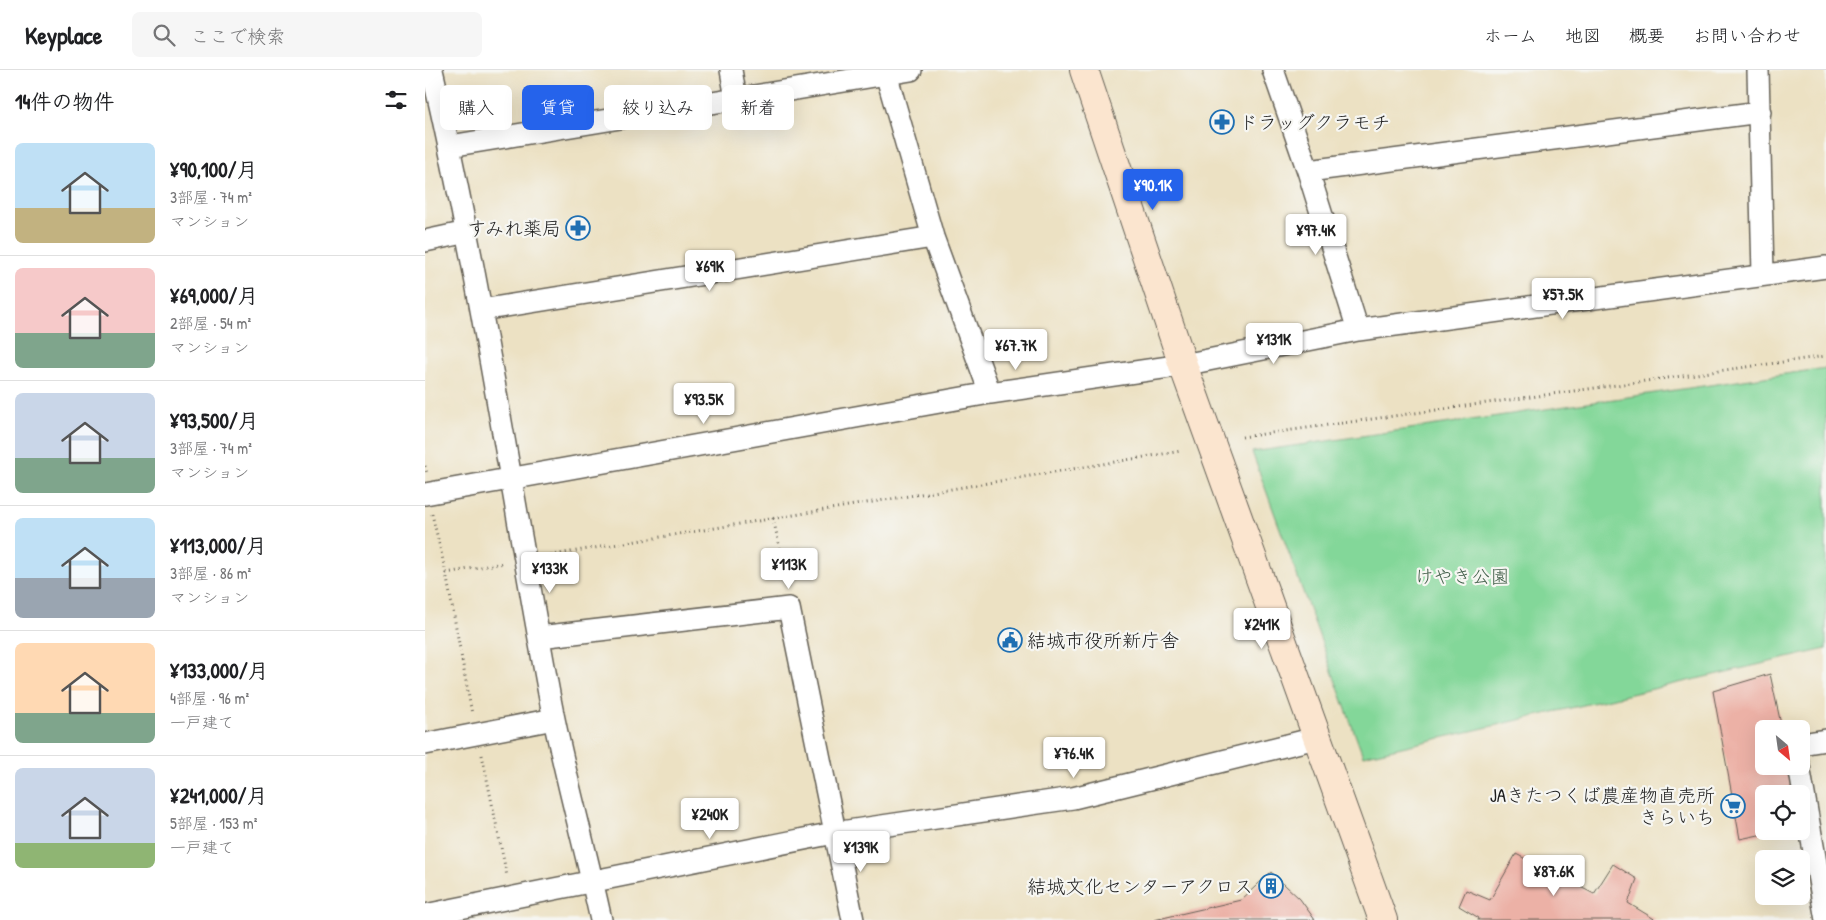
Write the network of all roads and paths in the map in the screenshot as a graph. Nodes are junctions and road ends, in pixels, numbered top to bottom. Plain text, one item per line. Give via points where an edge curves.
1 (432, 70) edge
2 (731, 70) edge
3 (911, 70) edge
4 (1084, 70) edge
5 (1273, 70) edge
6 (1758, 70) edge
7 (886, 72) edge
8 (734, 85) edge
9 (794, 89) edge
10 (722, 101) edge
11 (1760, 112) junction
12 (450, 146) junction
13 (1308, 171) junction
14 (467, 232) junction
15 (933, 237) junction
16 (425, 241) edge
17 (1826, 267) edge
18 (1763, 274) junction
19 (481, 310) junction
20 (1359, 330) junction
21 (1826, 356) edge
22 (1183, 365) junction
23 (990, 393) junction
24 (1242, 438) dead end
25 (1181, 451) dead end
26 (511, 478) junction
27 (428, 500) edge
28 (773, 518) junction
29 (538, 557) dead end
30 (505, 563) dead end
31 (446, 573) junction
32 (791, 596) dead end
33 (539, 637) junction
34 (555, 719) junction
35 (473, 722) dead end
36 (1316, 738) junction
37 (1826, 740) edge
38 (1810, 743) edge
39 (425, 744) edge
40 (482, 753) dead end
41 (1801, 775) edge
42 (834, 833) junction
43 (508, 882) dead end
44 (593, 883) junction
45 (433, 916) edge
46 (601, 920) edge
47 (853, 920) edge
48 (1383, 920) edge
49 (1826, 920) edge

1 - 12 street
2 - 8 street
3 - 7 street
4 - 22 street
5 - 13 street
6 - 11 street
7 - 9 street
7 - 15 street
10 - 12 street
11 - 13 street
11 - 18 street
12 - 14 street
13 - 20 street
14 - 16 street
14 - 19 street
15 - 19 street
15 - 23 street
17 - 18 street
18 - 20 street
19 - 26 street
20 - 22 street
21 - 24 path
22 - 23 street
22 - 36 street
23 - 26 street
25 - 28 path
26 - 27 street
26 - 33 street
27 - 31 path
28 - 29 path
28 - 32 path
30 - 31 path
31 - 35 path
33 - 34 street
33 - 42 street via 789,608
34 - 39 street
34 - 44 street
36 - 42 street via 1073,798
36 - 48 street
37 - 38 street
40 - 43 path
41 - 49 street
42 - 44 street
42 - 47 street
44 - 45 street
44 - 46 street

